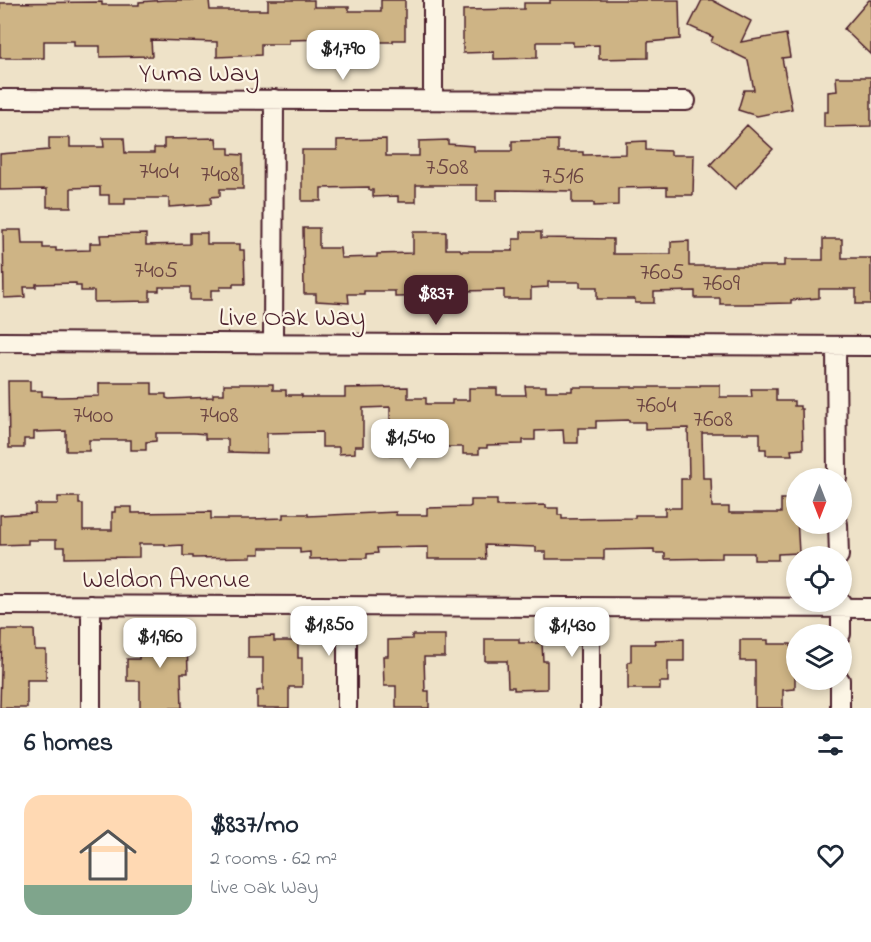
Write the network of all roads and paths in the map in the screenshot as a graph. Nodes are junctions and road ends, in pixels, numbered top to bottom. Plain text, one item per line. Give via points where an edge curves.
1 (434, 0) edge
2 (0, 99) edge
3 (274, 99) junction
4 (433, 100) junction
5 (686, 101) dead end
6 (0, 342) edge
7 (273, 343) junction
8 (836, 346) junction
9 (871, 346) edge
10 (837, 468) edge
11 (0, 605) edge
12 (91, 605) junction
13 (348, 606) junction
14 (786, 606) edge
15 (852, 606) edge
16 (590, 608) junction
17 (871, 608) edge
18 (840, 690) edge
19 (91, 708) edge
20 (347, 708) edge
21 (590, 708) edge
22 (840, 708) edge

1 - 4 street
2 - 3 street, Yuma Way
3 - 4 street, Yuma Way
3 - 7 street
4 - 5 street, Yuma Way
6 - 7 street, Live Oak Way
7 - 8 street, Live Oak Way
8 - 9 street, Live Oak Way
8 - 10 street
11 - 12 street, Weldon Avenue
12 - 13 street, Weldon Avenue
12 - 19 street
13 - 16 street, Weldon Avenue
13 - 20 street
14 - 16 street, Weldon Avenue
15 - 17 street, Weldon Avenue
16 - 21 street
18 - 22 street

